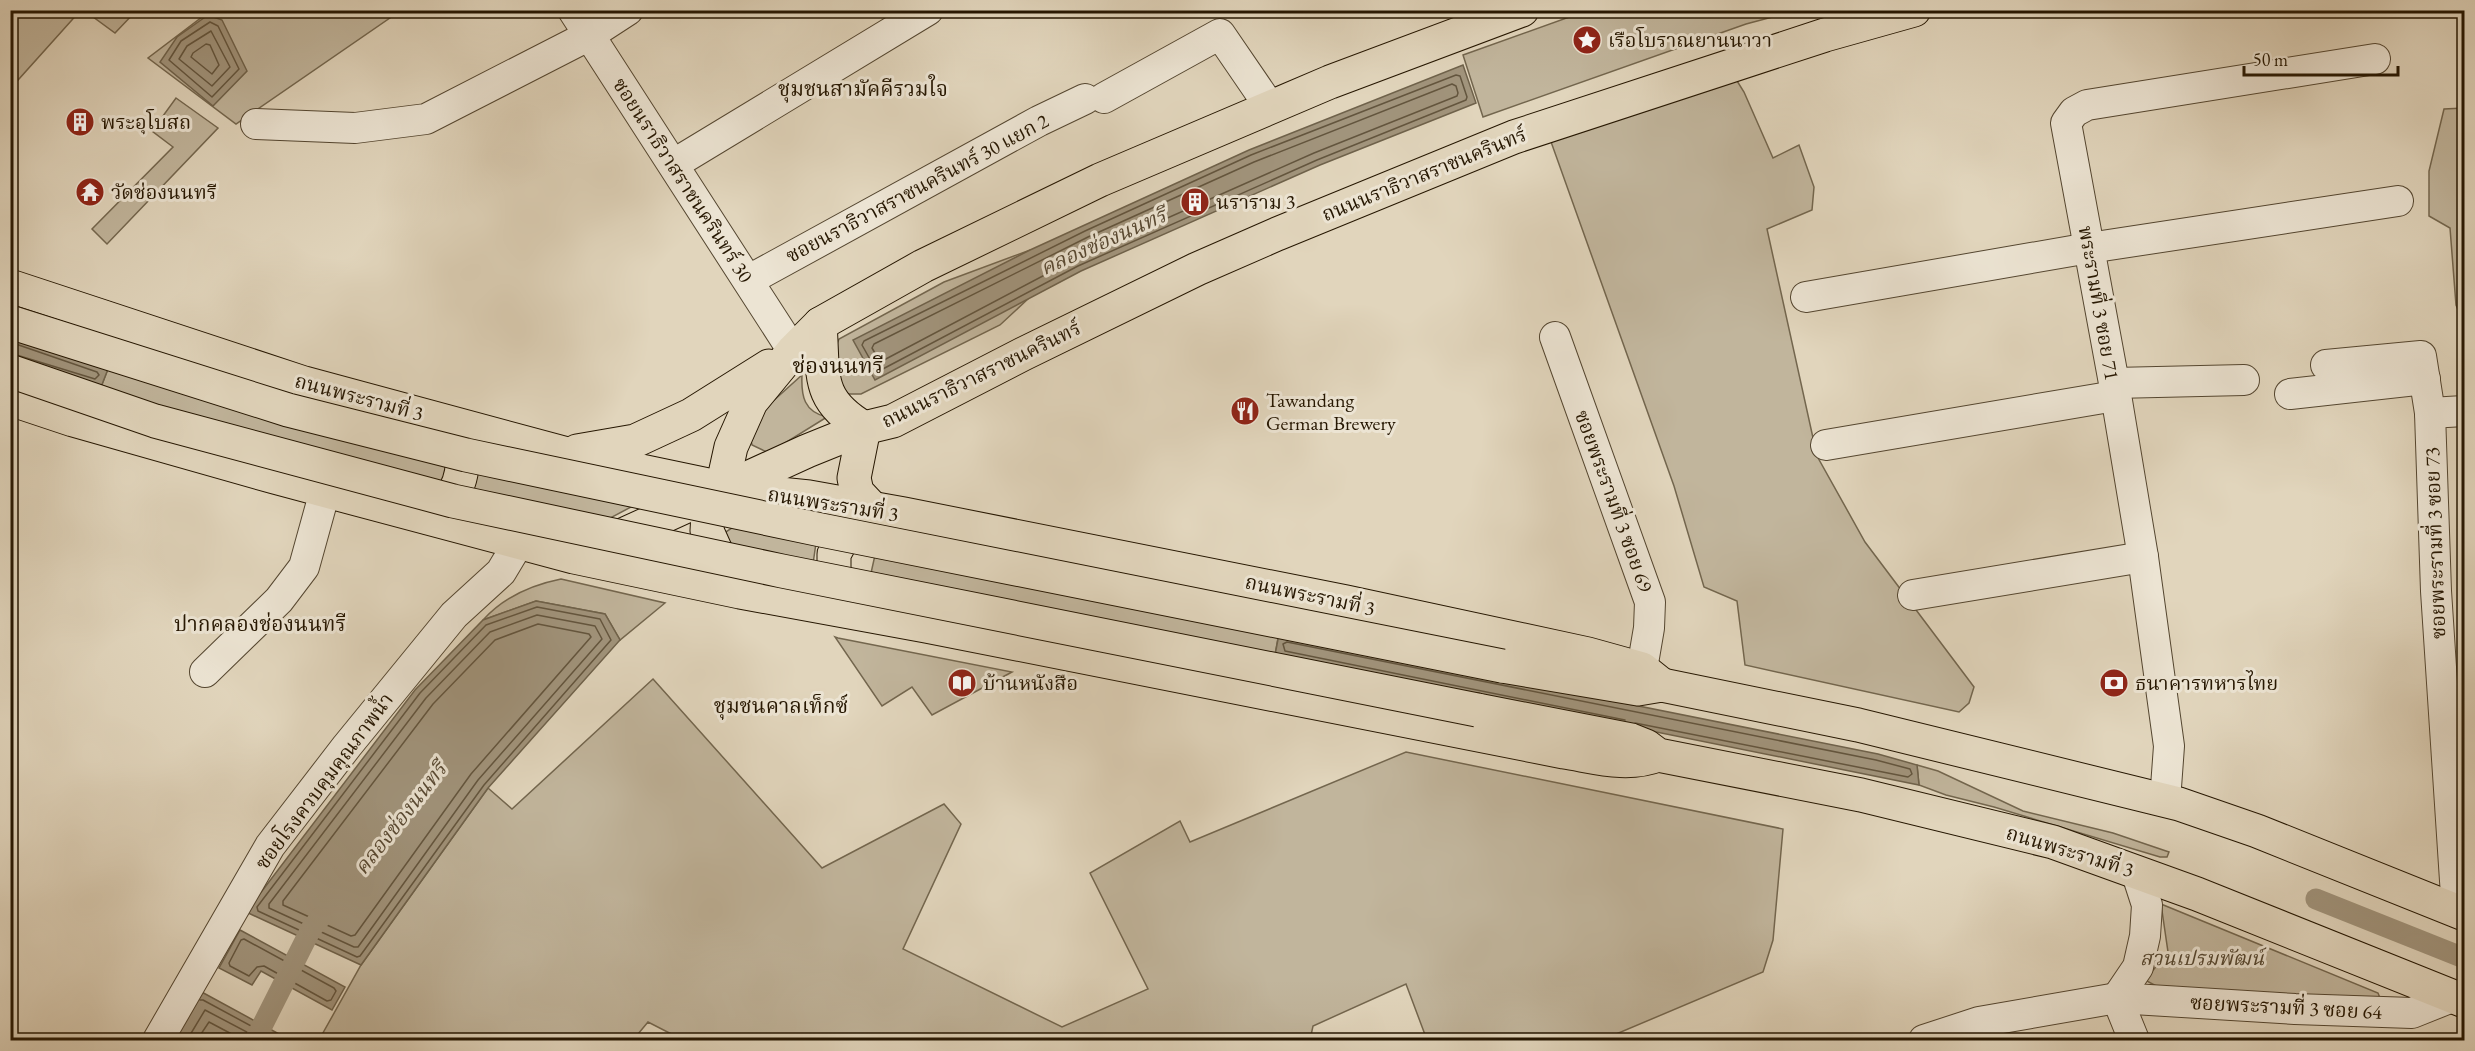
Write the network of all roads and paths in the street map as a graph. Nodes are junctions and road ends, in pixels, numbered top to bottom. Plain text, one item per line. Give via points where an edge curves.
1 (573, 10) edge
2 (628, 10) edge
3 (928, 10) edge
4 (1522, 10) edge
5 (1914, 10) edge
6 (588, 36) junction
7 (2375, 59) dead end
8 (1270, 107) junction
9 (256, 124) dead end
10 (674, 164) junction
11 (2398, 201) dead end
12 (2089, 248) junction
13 (749, 280) junction
14 (10, 286) edge
15 (1806, 297) dead end
16 (10, 322) edge
17 (820, 324) junction
18 (1555, 337) dead end
19 (793, 351) junction
20 (2326, 365) dead end
21 (2423, 367) junction
22 (10, 371) edge
23 (2244, 381) dead end
24 (2114, 390) junction
25 (2290, 394) dead end
26 (10, 399) edge
27 (2464, 411) edge
28 (2430, 413) junction
29 (451, 422) junction
30 (864, 429) junction
31 (1826, 445) dead end
32 (568, 453) junction
33 (722, 488) junction
34 (326, 491) junction
35 (873, 508) junction
36 (426, 518) junction
37 (519, 542) junction
38 (574, 557) junction
39 (2143, 557) junction
40 (740, 592) junction
41 (1913, 595) dead end
42 (855, 612) junction
43 (205, 672) dead end
44 (1652, 677) junction
45 (1658, 755) junction
46 (2165, 801) junction
47 (2136, 871) junction
48 (2461, 913) edge
49 (2117, 998) junction
50 (2458, 999) edge
51 (1982, 1031) edge
52 (158, 1041) edge
53 (1924, 1041) edge
54 (2134, 1041) edge

1 - 6 street, ซอยนราธิวาสราชนครินทร์ 30
2 - 6 street
3 - 10 street
4 - 8 main road
5 - 30 main road, ถนนนราธิวาสราชนครินทร์ via 1825,35 1514,137 1197,269 893,421
6 - 9 street via 426,118 355,128
6 - 10 street, ซอยนราธิวาสราชนครินทร์ 30
7 - 12 street, พระรามที่ 3 ซอย 71 via 2087,105 2074,112 2066,123
8 - 13 street, ซอยนราธิวาสราชนครินทร์ 30 แยก 2 via 1220,34 1095,98 1039,121
8 - 17 main road via 1014,220
10 - 13 street, ซอยนราธิวาสราชนครินทร์ 30
11 - 12 street
12 - 15 street
12 - 24 street, พระรามที่ 3 ซอย 71
13 - 19 street, ซอยนราธิวาสราชนครินทร์ 30
14 - 29 main road, ถนนพระรามที่ 3 via 304,383
16 - 44 main road, ถนนพระรามที่ 3, bridge via 288,410 466,455 1502,666 1638,689
17 - 19 main road
17 - 30 main road via 824,382 831,402
18 - 44 street, ซอยพระรามที่ 3 ซอย 69 via 1650,602
19 - 32 main road via 691,415 642,437
19 - 33 main road via 751,402 738,426
20 - 21 street
21 - 25 street
21 - 28 street, ซอยพระรามที่ 3 ซอย 73
22 - 45 main road, ถนนพระรามที่ 3, bridge via 155,421 453,501 1630,740
23 - 24 street
24 - 31 street
24 - 39 street, พระรามที่ 3 ซอย 71
26 - 34 main road, ถนนพระรามที่ 3
27 - 28 street
28 - 48 street, ซอยพระรามที่ 3 ซอย 73 via 2436,591
29 - 32 main road, ถนนพระรามที่ 3
29 - 36 main road via 462,445 462,474 448,501
30 - 33 main road, ถนนนราธิวาสราชนครินทร์
30 - 35 main road via 854,478 856,492
32 - 33 main road, ถนนพระรามที่ 3
33 - 35 main road, ถนนพระรามที่ 3
33 - 38 main road, ถนนนราธิวาสราชนครินทร์
33 - 40 main road via 708,513 707,531 730,581
34 - 36 main road, ถนนพระรามที่ 3
34 - 43 street via 304,567 279,600
35 - 42 main road via 846,532 834,554 834,585
35 - 44 main road, ถนนพระรามที่ 3 via 1588,654
36 - 37 main road, ถนนพระรามที่ 3
37 - 38 main road, ถนนพระรามที่ 3
37 - 52 street, ซอยโรงควบคุมคุณภาพน้ำ via 501,572 454,615 270,846
38 - 40 main road, ถนนพระรามที่ 3
39 - 41 street
39 - 46 street, พระรามที่ 3 ซอย 71 via 2169,746
40 - 42 main road, ถนนพระรามที่ 3
42 - 45 main road, ถนนพระรามที่ 3 via 1575,754 1621,762 1643,761
44 - 46 main road, ถนนพระรามที่ 3
45 - 47 main road, ถนนพระรามที่ 3 via 1861,795 2053,842
46 - 48 main road, ถนนพระรามที่ 3 via 2257,831
47 - 49 street via 2147,905 2145,936 2138,967
47 - 50 main road, ถนนพระรามที่ 3
49 - 50 street, ซอยพระรามที่ 3 ซอย 64 via 2412,1013
49 - 51 street, ซอยพระรามที่ 3 ซอย 64
49 - 54 street
51 - 53 street, ซอยพระรามที่ 3 ซอย 64

